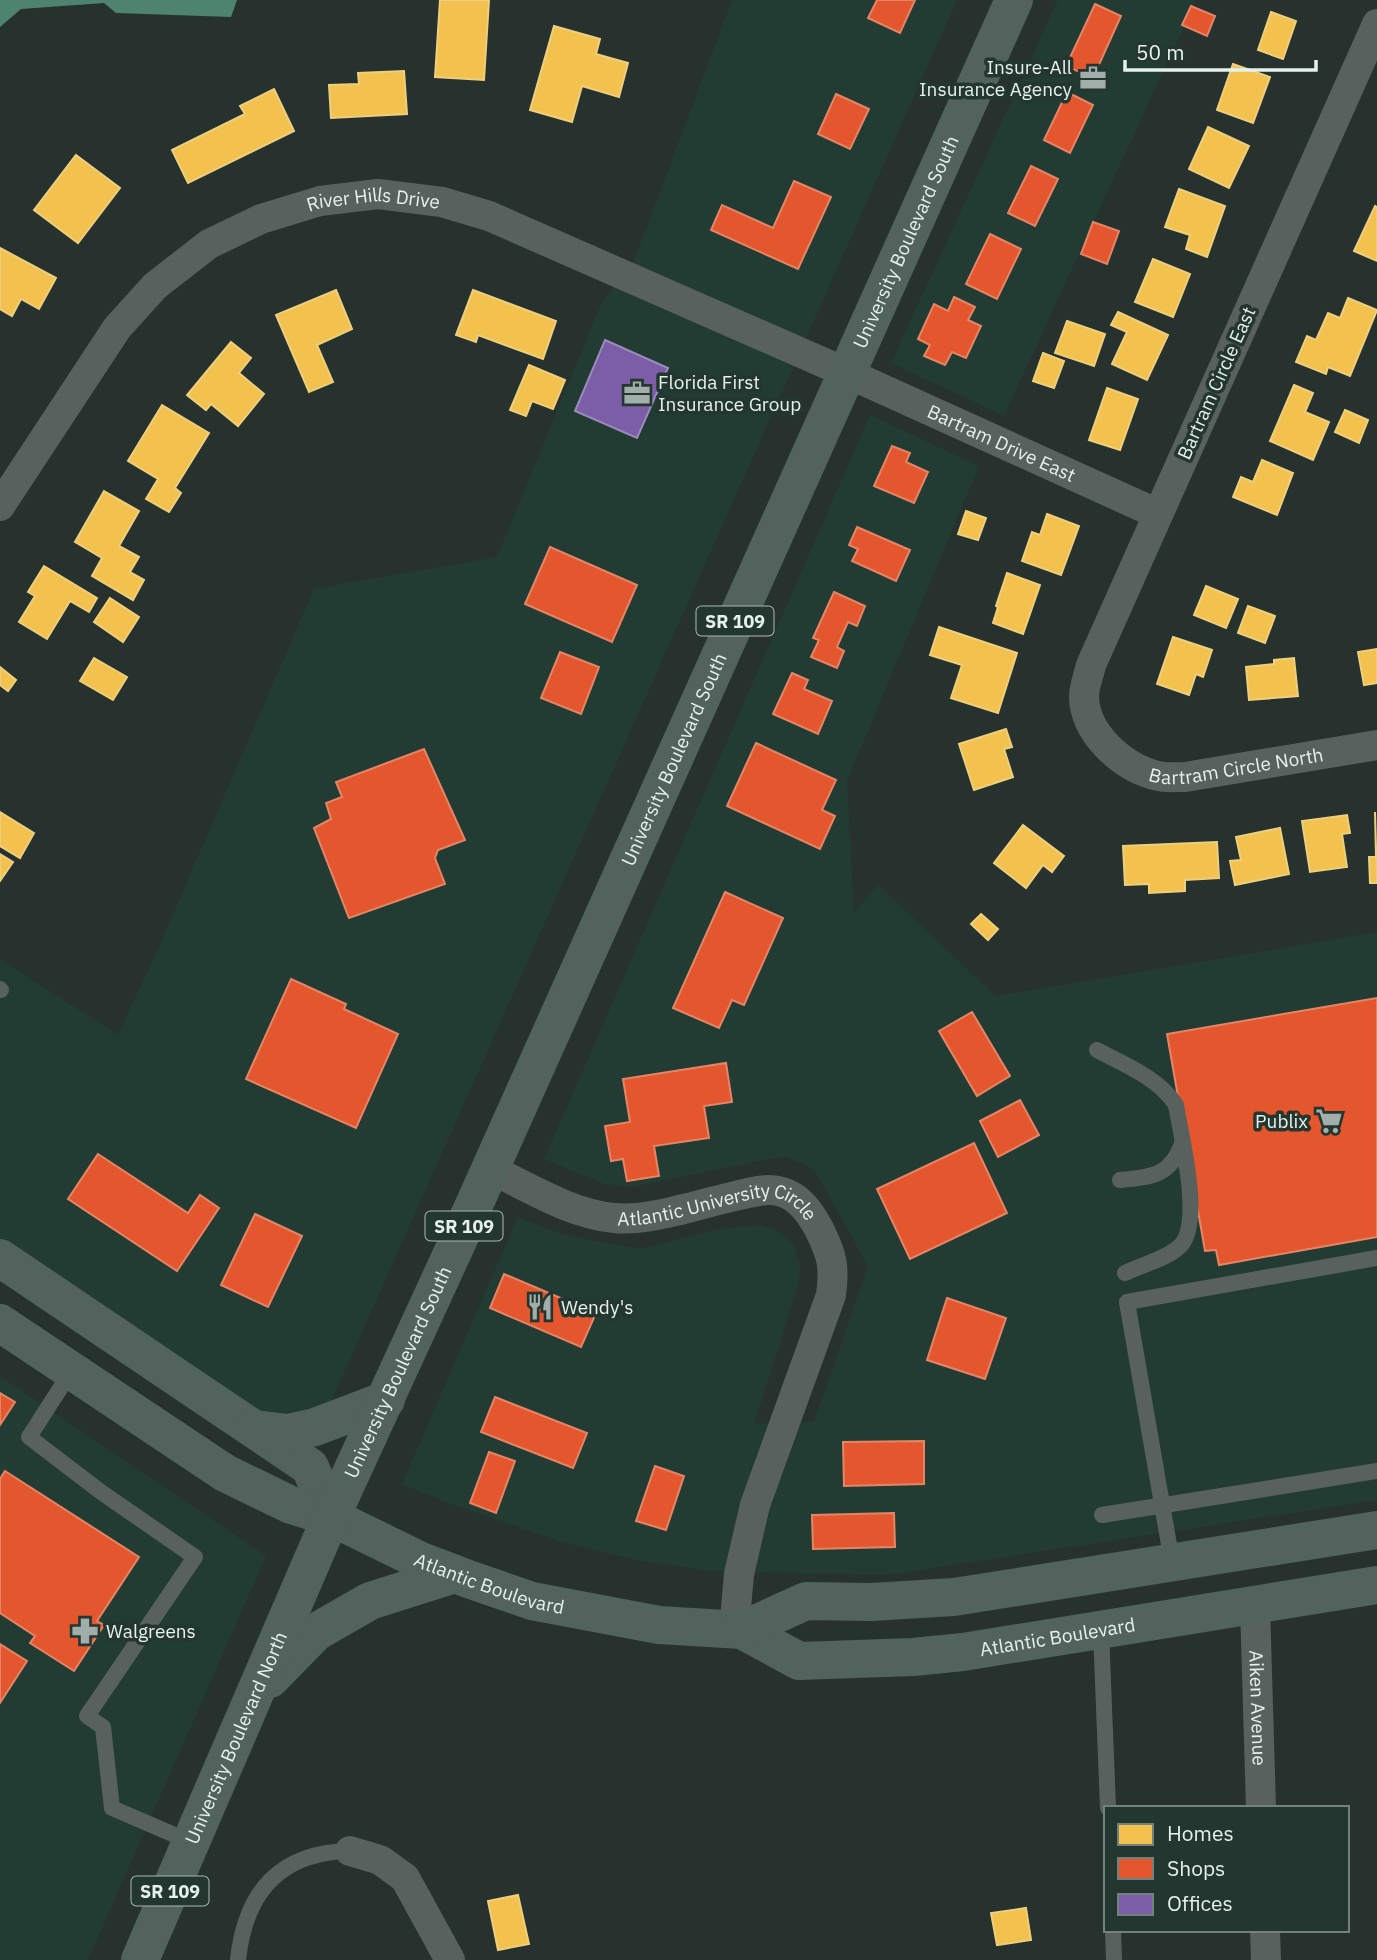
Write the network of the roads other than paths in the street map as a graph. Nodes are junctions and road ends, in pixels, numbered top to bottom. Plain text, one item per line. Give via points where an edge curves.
1 (1014, 0) edge
2 (1377, 24) edge
3 (847, 373) junction
4 (0, 506) edge
5 (1158, 514) junction
6 (1105, 743) joint
7 (1377, 745) edge
8 (1097, 1050) dead end
9 (1182, 1143) junction
10 (490, 1169) junction
11 (1120, 1180) dead end
12 (0, 1258) edge
13 (1377, 1258) edge
14 (1125, 1273) dead end
15 (0, 1323) edge
16 (72, 1370) junction
17 (386, 1400) junction
18 (255, 1429) junction
19 (1377, 1471) edge
20 (1162, 1505) junction
21 (1102, 1516) dead end
22 (331, 1517) junction
23 (1377, 1530) edge
24 (1172, 1562) junction
25 (455, 1574) junction
26 (1377, 1585) edge
27 (1255, 1606) junction
28 (738, 1630) junction
29 (1101, 1631) junction
30 (256, 1692) junction
31 (1108, 1806) edge
32 (1261, 1806) edge
33 (191, 1842) junction
34 (350, 1851) joint
35 (1113, 1932) edge
36 (1265, 1932) edge
37 (140, 1960) edge
38 (239, 1960) edge
39 (450, 1960) edge
40 (1114, 1960) edge
41 (1266, 1960) edge

1 - 3 main road, University Boulevard South / SR 109
2 - 5 street, Bartram Circle East
3 - 4 street, River Hills Drive via 489,216 442,202 378,194 320,201 261,219 209,243 155,286 117,328
3 - 5 street, Bartram Drive East
3 - 10 main road, University Boulevard South / SR 109
5 - 6 street, Bartram Circle East via 1091,665 1084,696 1089,722
6 - 7 street, Bartram Circle North via 1136,767 1158,776 1185,777
8 - 9 lane via 1167,1091 1176,1105
9 - 11 lane via 1176,1160 1164,1170 1145,1178
9 - 14 lane via 1192,1209 1189,1231 1180,1247
10 - 17 main road, University Boulevard South / SR 109
10 - 28 street, Atlantic University Circle via 560,1202 614,1219 641,1218 759,1191 782,1192 811,1214 831,1252 831,1295 755,1505 739,1574
12 - 18 main road
13 - 20 lane via 1127,1302
15 - 16 main road, Atlantic Boulevard
16 - 22 main road, Atlantic Boulevard via 225,1473 291,1505
16 - 33 lane via 29,1437 195,1557 88,1716 103,1727 112,1808
17 - 18 main road via 288,1433
17 - 22 main road, University Boulevard South / SR 109
18 - 22 main road via 310,1467
19 - 20 lane
20 - 21 lane
20 - 24 lane
22 - 25 main road, Atlantic Boulevard
22 - 30 main road, University Boulevard North / SR 109
23 - 24 main road, Atlantic Boulevard
24 - 28 main road, Atlantic Boulevard via 954,1597 806,1601
25 - 28 main road, Atlantic Boulevard via 533,1601 659,1625
25 - 30 main road via 370,1601 316,1632
26 - 27 main road, Atlantic Boulevard
27 - 29 main road, Atlantic Boulevard
27 - 32 street, Aiken Avenue
28 - 29 main road, Atlantic Boulevard via 799,1661 913,1657
29 - 31 lane
30 - 33 main road, University Boulevard North / SR 109
33 - 37 main road, University Boulevard North / SR 109
34 - 38 lane via 313,1855 286,1866 264,1884 240,1938
34 - 39 street via 380,1860 405,1878
35 - 40 lane
36 - 41 street

